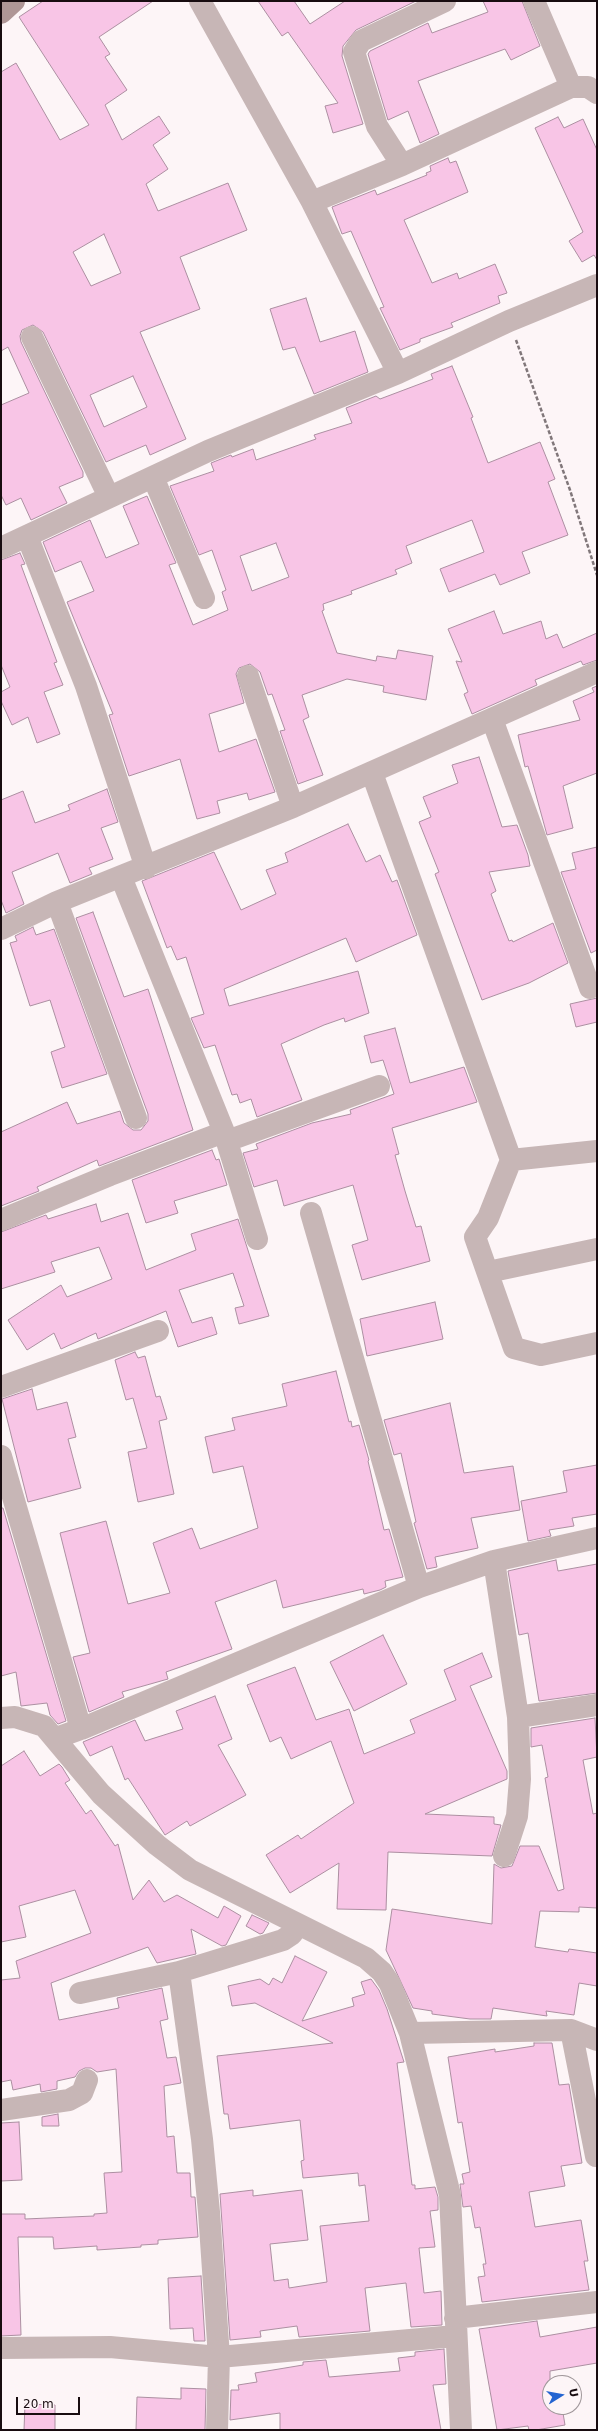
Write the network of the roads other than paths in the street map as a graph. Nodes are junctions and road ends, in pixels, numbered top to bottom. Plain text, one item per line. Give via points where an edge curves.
1 (14, 1) edge
2 (200, 1) edge
3 (445, 1) edge
4 (534, 1) edge
5 (1, 13) edge
6 (571, 87) junction
7 (597, 93) edge
8 (402, 165) junction
9 (312, 202) junction
10 (597, 285) edge
11 (32, 337) dead end
12 (398, 373) junction
13 (153, 477) junction
14 (109, 497) junction
15 (27, 536) junction
16 (1, 548) edge
17 (204, 598) dead end
18 (597, 672) edge
19 (248, 676) dead end
20 (492, 719) junction
21 (372, 773) junction
22 (293, 808) junction
23 (146, 868) junction
24 (121, 877) junction
25 (57, 902) junction
26 (1, 928) edge
27 (590, 988) dead end
28 (379, 1086) dead end
29 (136, 1118) dead end
30 (225, 1137) junction
31 (597, 1151) edge
32 (511, 1160) junction
33 (311, 1213) dead end
34 (1, 1220) edge
35 (256, 1239) dead end
36 (597, 1249) edge
37 (488, 1272) junction
38 (158, 1331) dead end
39 (597, 1343) edge
40 (1, 1387) edge
41 (1, 1456) edge
42 (597, 1538) edge
43 (494, 1561) junction
44 (419, 1587) junction
45 (597, 1705) edge
46 (518, 1717) junction
47 (1, 1718) edge
48 (81, 1729) junction
49 (56, 1738) junction
50 (504, 1856) dead end
51 (297, 1925) junction
52 (179, 1972) junction
53 (80, 1993) dead end
54 (571, 2030) junction
55 (410, 2033) junction
56 (597, 2040) edge
57 (87, 2080) dead end
58 (1, 2110) edge
59 (596, 2156) edge
60 (597, 2302) edge
61 (455, 2327) junction
62 (1, 2348) edge
63 (219, 2358) junction
64 (217, 2430) edge
65 (461, 2430) edge

1 - 5 street
2 - 9 street
3 - 8 street via 361,41 354,52 377,126
4 - 6 street
6 - 7 street via 588,88
6 - 8 street
8 - 9 street
9 - 12 street
10 - 12 street via 509,321
11 - 14 street
12 - 13 street via 208,451
13 - 14 street
13 - 17 street
14 - 15 street
15 - 16 street
15 - 23 street via 86,686
18 - 20 street
19 - 22 street
20 - 21 street
20 - 27 street
21 - 22 street
21 - 32 street
22 - 23 street
23 - 24 street
24 - 25 street
24 - 30 street
25 - 26 street
25 - 29 street
28 - 30 street
30 - 34 street via 110,1175
30 - 35 street
31 - 32 street
32 - 37 street via 488,1218 475,1237
33 - 44 street
36 - 37 street
37 - 39 street via 514,1348 542,1355
38 - 40 street
41 - 48 street
42 - 43 street
43 - 44 street
43 - 46 street
44 - 48 street
45 - 46 street
46 - 50 street via 520,1779 517,1816
47 - 49 street via 15,1716 44,1726
48 - 49 street
49 - 51 street via 102,1794 157,1845 190,1870
51 - 52 street via 292,1934 283,1940
51 - 55 street via 366,1958 382,1972 390,1984
52 - 53 street
52 - 63 street via 202,2139
54 - 55 street
54 - 56 street
54 - 59 street
55 - 61 street via 450,2195
57 - 58 street via 82,2093 76,2097
60 - 61 street
61 - 63 street
61 - 65 street
62 - 63 street via 110,2347
63 - 64 street

